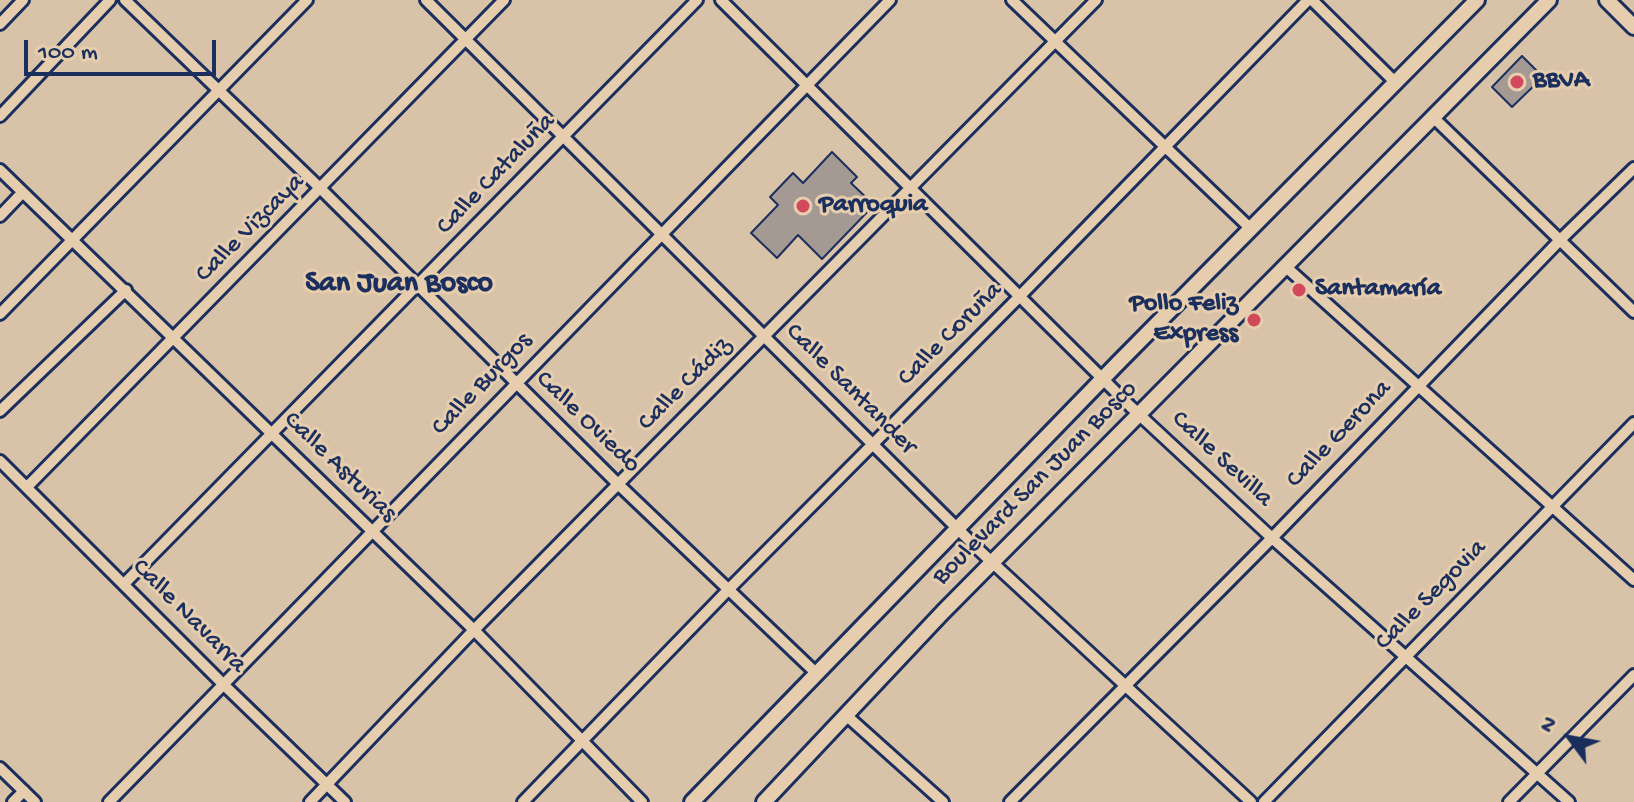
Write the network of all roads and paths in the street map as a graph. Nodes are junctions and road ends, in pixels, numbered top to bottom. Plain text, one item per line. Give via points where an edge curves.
1 (23, 0) edge
2 (110, 0) edge
3 (125, 0) edge
4 (307, 0) edge
5 (426, 0) edge
6 (504, 0) edge
7 (697, 0) edge
8 (721, 0) edge
9 (890, 0) edge
10 (1012, 0) edge
11 (1096, 0) edge
12 (1310, 0) edge
13 (1477, 0) edge
14 (1549, 0) edge
15 (1607, 0) edge
16 (0, 24) edge
17 (1634, 27) edge
18 (466, 39) junction
19 (1055, 42) junction
20 (1395, 82) junction
21 (808, 84) junction
22 (218, 89) junction
23 (0, 116) edge
24 (1434, 118) junction
25 (565, 137) junction
26 (1164, 146) junction
27 (1634, 168) edge
28 (0, 170) edge
29 (909, 188) junction
30 (321, 189) junction
31 (22, 193) junction
32 (0, 216) edge
33 (1250, 228) junction
34 (663, 234) junction
35 (72, 240) junction
36 (1560, 240) junction
37 (1286, 267) junction
38 (419, 286) junction
39 (126, 290) junction
40 (1019, 297) junction
41 (1634, 312) edge
42 (0, 314) edge
43 (766, 335) junction
44 (174, 339) junction
45 (1103, 378) junction
46 (515, 383) junction
47 (1419, 385) junction
48 (0, 411) edge
49 (1139, 415) junction
50 (1634, 423) edge
51 (272, 434) junction
52 (873, 445) junction
53 (0, 461) edge
54 (619, 485) junction
55 (27, 487) junction
56 (1553, 505) junction
57 (958, 529) junction
58 (373, 532) junction
59 (1272, 538) junction
60 (993, 564) junction
61 (1634, 580) edge
62 (124, 584) junction
63 (728, 590) junction
64 (474, 630) junction
65 (1404, 656) junction
66 (816, 673) junction
67 (1634, 675) edge
68 (1126, 685) junction
69 (225, 686) junction
70 (847, 716) junction
71 (582, 740) junction
72 (0, 768) edge
73 (1537, 774) junction
74 (327, 785) junction
75 (24, 791) junction
76 (13, 802) edge
77 (35, 802) edge
78 (109, 802) edge
79 (310, 802) edge
80 (345, 802) edge
81 (523, 802) edge
82 (642, 802) edge
83 (692, 802) edge
84 (764, 802) edge
85 (943, 802) edge
86 (1010, 802) edge
87 (1251, 802) edge
88 (1264, 802) edge
89 (1509, 802) edge
90 (1569, 802) edge

1 - 16 street
2 - 23 street
3 - 22 street, Calle Oviedo
4 - 22 street
5 - 18 street, Calle Santander
6 - 18 street, Calle Vizcaya
7 - 25 street, Calle Cataluña
8 - 21 street, Calle Sevilla
9 - 21 street, Calle Burgos
10 - 19 street
11 - 19 street, Calle Cádiz
12 - 20 street
12 - 26 street, Calle Coruña
13 - 20 street, Boulevard San Juan Bosco
14 - 24 street, Boulevard San Juan Bosco
15 - 17 street
18 - 25 street, Calle Santander
18 - 30 street, Calle Vizcaya
19 - 26 street
19 - 29 street, Calle Cádiz
20 - 33 street, Boulevard San Juan Bosco
21 - 29 street, Calle Sevilla
21 - 34 street, Calle Burgos
22 - 30 street, Calle Oviedo
22 - 35 street
24 - 36 street
24 - 37 street, Boulevard San Juan Bosco
25 - 34 street, Calle Santander
25 - 38 street, Calle Cataluña
26 - 33 street
26 - 40 street, Calle Coruña
27 - 36 street, Calle Gerona
28 - 31 street, Calle Asturias
29 - 40 street, Calle Sevilla
29 - 43 street, Calle Cádiz
30 - 38 street, Calle Oviedo
30 - 44 street, Calle Vizcaya
31 - 32 street
31 - 35 street, Calle Asturias
33 - 45 street, Boulevard San Juan Bosco
34 - 43 street, Calle Santander
34 - 46 street, Calle Burgos
35 - 39 street, Calle Asturias
35 - 42 street
36 - 41 street
36 - 47 street, Calle Gerona
37 - 47 street
37 - 49 street, Boulevard San Juan Bosco
38 - 46 street, Calle Oviedo
38 - 51 street, Calle Cataluña
39 - 44 street, Calle Asturias
39 - 48 street
40 - 45 street, Calle Sevilla
40 - 52 street, Calle Coruña
43 - 52 street, Calle Santander
43 - 54 street, Calle Cádiz
44 - 51 street, Calle Asturias
44 - 55 street, Calle Vizcaya
45 - 49 street, Calle Sevilla
45 - 57 street, Boulevard San Juan Bosco
46 - 54 street, Calle Oviedo
46 - 58 street, Calle Burgos
47 - 56 street
47 - 59 street, Calle Gerona
49 - 59 street, Calle Sevilla
49 - 60 street, Boulevard San Juan Bosco
50 - 56 street, Calle Segovia
51 - 58 street, Calle Asturias
51 - 62 street, Calle Cataluña
52 - 57 street, Calle Santander
52 - 63 street, Calle Coruña
53 - 55 street, Calle Navarra
54 - 63 street, Calle Oviedo
54 - 64 street, Calle Cádiz
55 - 62 street, Calle Navarra
56 - 61 street
56 - 65 street, Calle Segovia
57 - 60 street, Calle Santander
57 - 66 street, Boulevard San Juan Bosco
58 - 64 street, Calle Asturias
58 - 69 street, Calle Burgos
59 - 65 street, Calle Sevilla
59 - 68 street, Calle Gerona
60 - 68 street, Calle Santander
60 - 70 street, Boulevard San Juan Bosco
62 - 69 street, Calle Navarra
63 - 66 street, Calle Oviedo
63 - 71 street, Calle Coruña
64 - 71 street, Calle Asturias
64 - 74 street, Calle Cádiz
65 - 73 street, Calle Sevilla
65 - 88 street, Calle Segovia
66 - 83 street, Boulevard San Juan Bosco
67 - 73 street
68 - 86 street, Calle Gerona
68 - 87 street, Calle Santander
69 - 74 street, Calle Navarra
69 - 78 street, Calle Burgos
70 - 84 street, Boulevard San Juan Bosco
70 - 85 street
71 - 81 street, Calle Coruña
71 - 82 street, Calle Asturias
72 - 75 street
73 - 89 street
73 - 90 street, Calle Sevilla
74 - 79 street, Calle Cádiz
74 - 80 street, Calle Navarra
75 - 76 street
75 - 77 street

